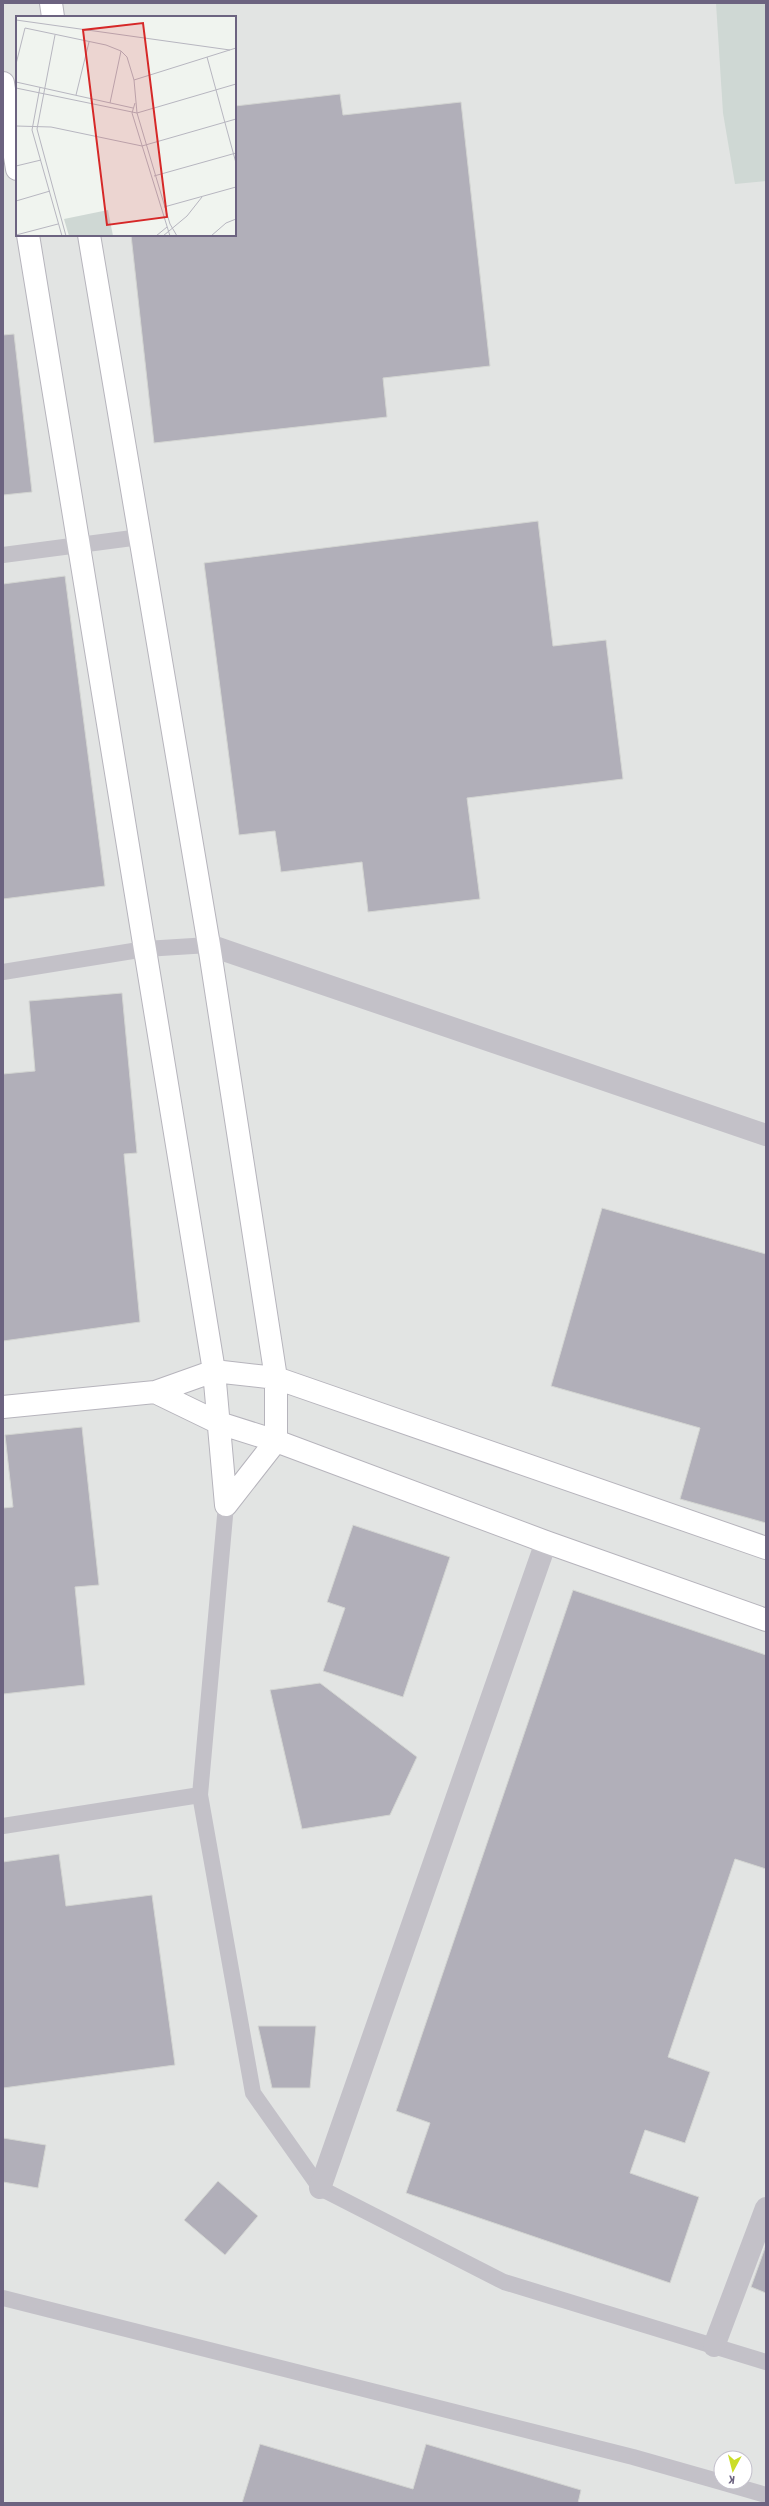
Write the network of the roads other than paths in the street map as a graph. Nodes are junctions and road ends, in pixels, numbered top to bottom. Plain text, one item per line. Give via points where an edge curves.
1 (51, 3) edge
2 (53, 16) edge
3 (3, 83) edge
4 (8, 141) edge
5 (16, 166) edge
6 (28, 236) edge
7 (90, 236) edge
8 (140, 537) junction
9 (78, 545) junction
10 (3, 555) edge
11 (209, 945) junction
12 (145, 949) junction
13 (3, 972) edge
14 (766, 1136) edge
15 (214, 1371) junction
16 (276, 1378) junction
17 (155, 1392) junction
18 (3, 1407) edge
19 (220, 1423) junction
20 (276, 1441) junction
21 (226, 1504) junction
22 (546, 1542) junction
23 (766, 1548) edge
24 (766, 1620) edge
25 (200, 1794) junction
26 (3, 1826) edge
27 (320, 2188) junction
28 (766, 2208) edge
29 (3, 2298) edge
30 (714, 2346) junction
31 (766, 2362) edge
32 (713, 2480) edge
33 (749, 2490) edge
34 (766, 2495) edge

1 - 2 street
3 - 4 street
4 - 5 street
6 - 9 street
7 - 8 street
8 - 9 lane
8 - 11 street
9 - 10 lane
9 - 12 street
11 - 12 lane
11 - 14 street
11 - 16 street
12 - 13 lane
12 - 15 street
15 - 16 street
15 - 17 street
15 - 19 street
16 - 20 street
16 - 23 street
17 - 18 street
17 - 19 street
19 - 20 street
19 - 21 street
20 - 21 street
20 - 22 street
21 - 25 lane
22 - 24 street
22 - 27 street
25 - 26 lane
25 - 27 lane via 254,2093
27 - 30 lane via 504,2282
28 - 30 street
29 - 32 lane via 626,2455
30 - 31 lane
33 - 34 lane

